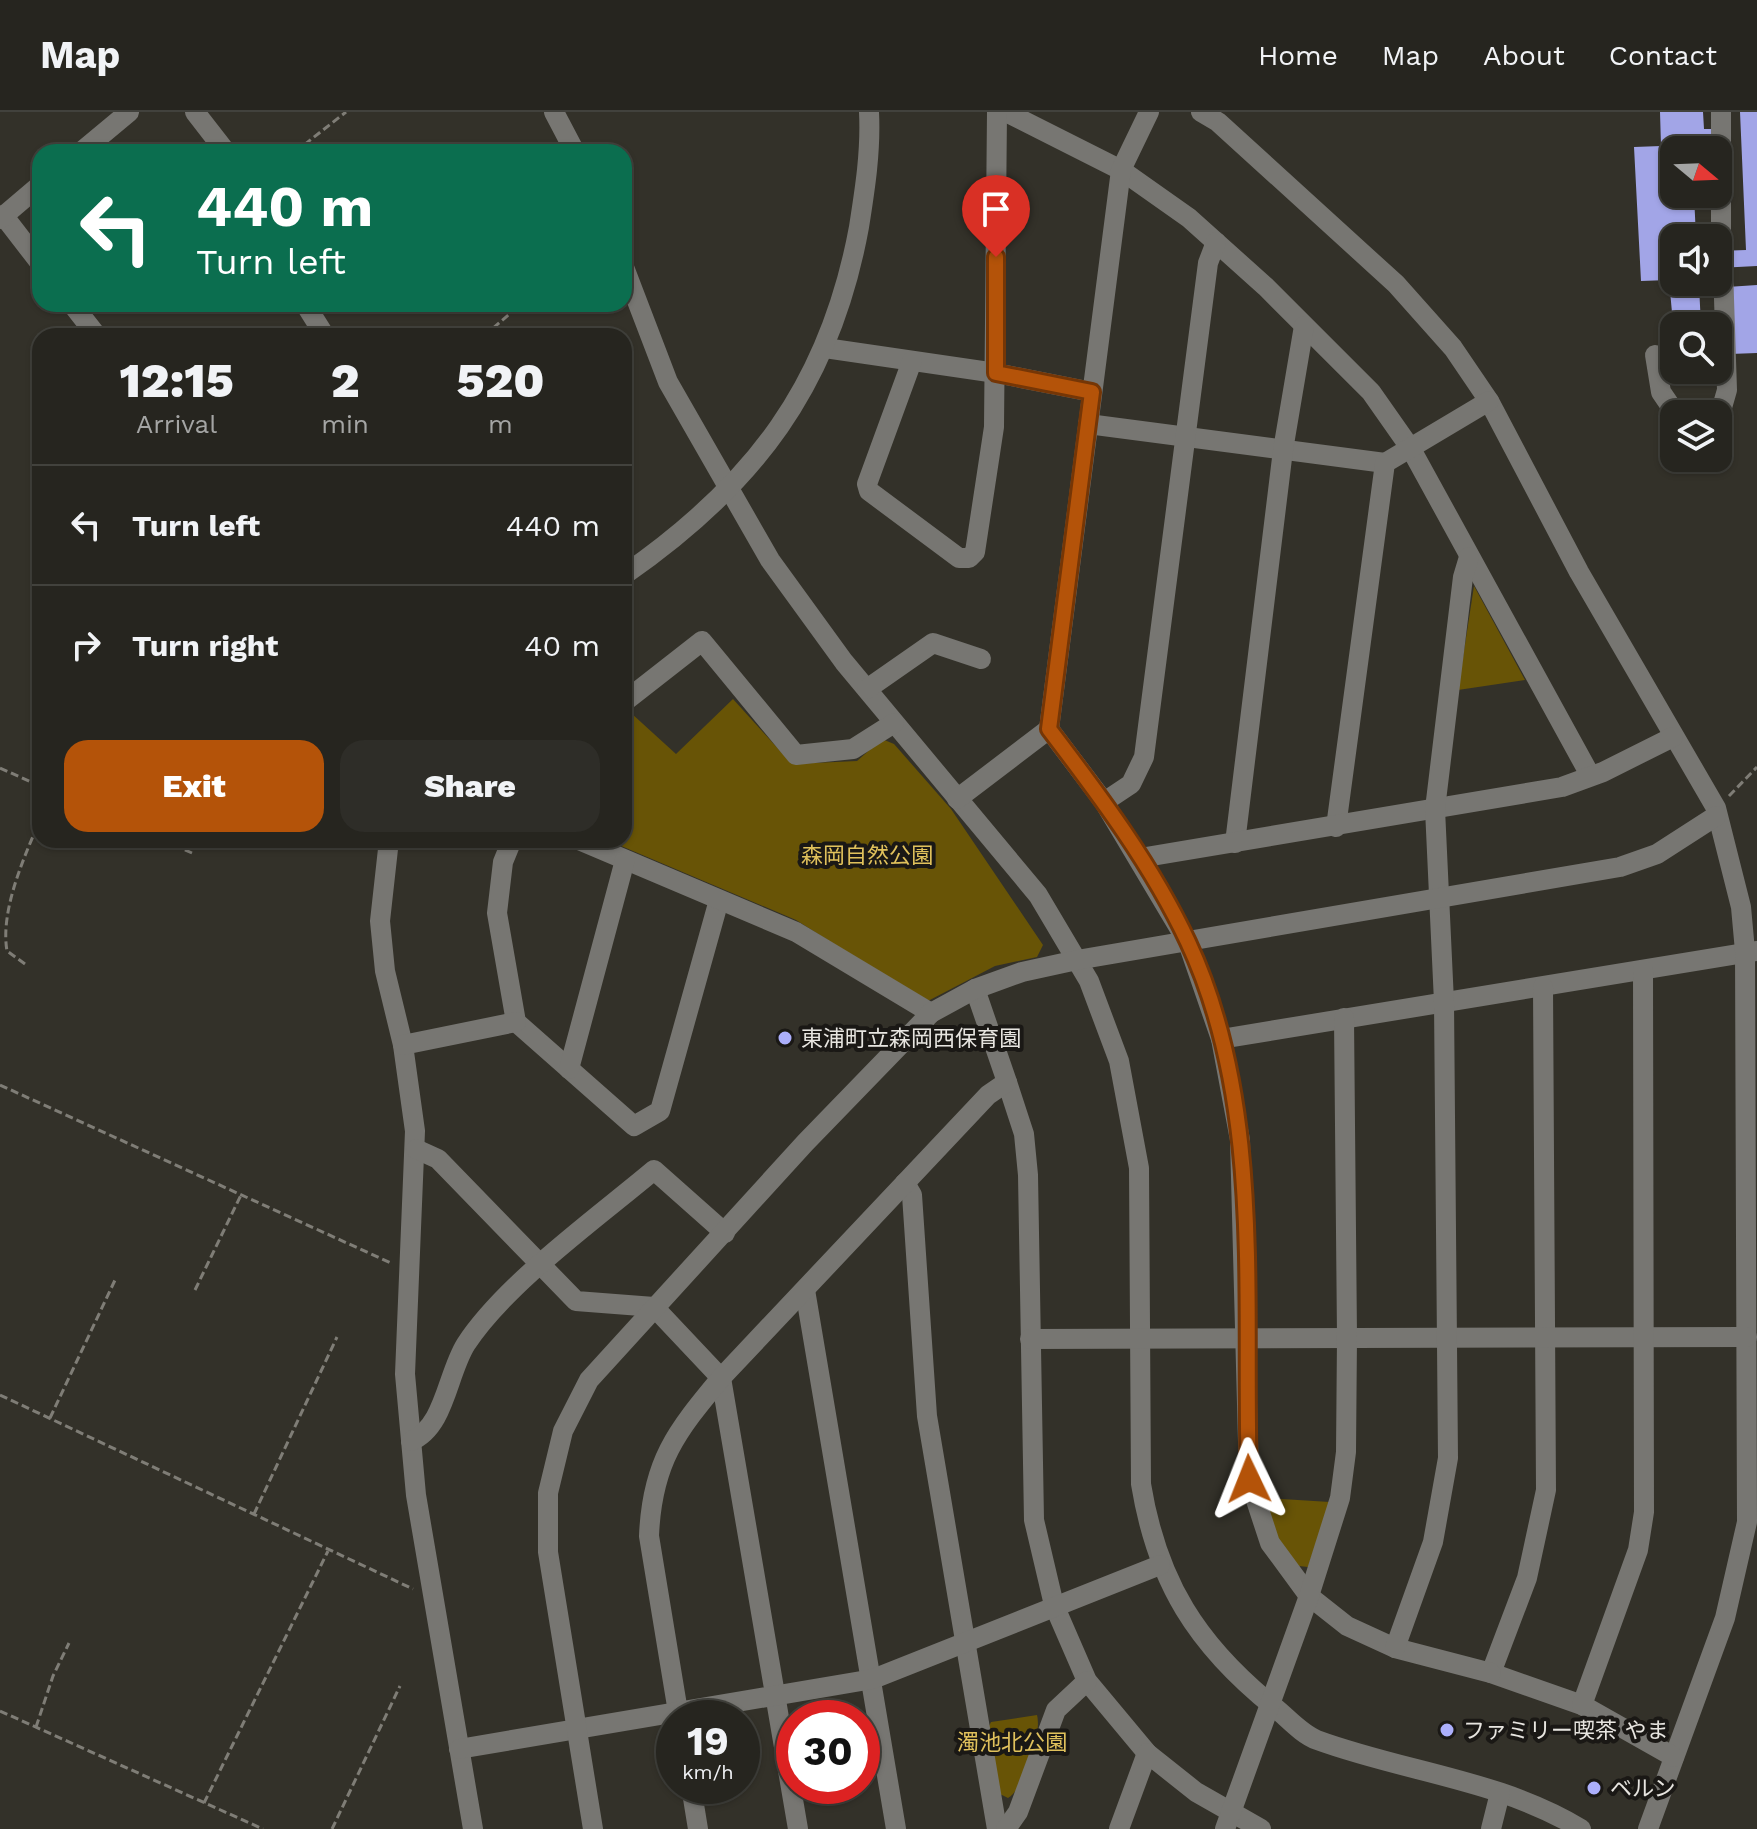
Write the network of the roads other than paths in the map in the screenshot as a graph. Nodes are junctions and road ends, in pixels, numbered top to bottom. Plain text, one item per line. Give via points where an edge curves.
1 (129, 112) edge
2 (195, 112) edge
3 (554, 112) edge
4 (869, 112) edge
5 (997, 112) edge
6 (1006, 112) edge
7 (1149, 112) edge
8 (1201, 112) edge
9 (1721, 112) edge
10 (91, 144) edge
11 (220, 144) edge
12 (571, 144) edge
13 (1121, 170) junction
14 (32, 192) edge
15 (2, 217) edge
16 (1216, 242) junction
17 (32, 253) edge
18 (632, 288) edge
19 (78, 312) edge
20 (1304, 326) junction
21 (91, 328) edge
22 (825, 348) junction
23 (1655, 355) dead end
24 (912, 361) junction
25 (996, 373) junction
26 (1092, 392) junction
27 (1666, 400) edge
28 (1724, 400) edge
29 (1489, 401) junction
30 (1088, 424) junction
31 (1185, 437) junction
32 (1411, 449) junction
33 (1283, 450) junction
34 (1385, 463) junction
35 (728, 491) junction
36 (1469, 557) junction
37 (632, 570) edge
38 (981, 659) dead end
39 (867, 689) junction
40 (632, 694) edge
41 (894, 723) junction
42 (1049, 729) junction
43 (1673, 737) junction
44 (1590, 775) junction
45 (957, 799) junction
46 (1104, 802) junction
47 (1435, 809) junction
48 (1716, 812) junction
49 (1336, 827) junction
50 (1235, 843) junction
51 (388, 848) edge
52 (509, 848) edge
53 (597, 848) edge
54 (1140, 858) junction
55 (625, 860) junction
56 (719, 900) junction
57 (1439, 900) junction
58 (1188, 943) junction
59 (1751, 951) edge
60 (1077, 960) junction
61 (1643, 970) junction
62 (1543, 987) junction
63 (975, 989) junction
64 (1444, 1002) junction
65 (931, 1013) junction
66 (1344, 1018) junction
67 (516, 1022) junction
68 (1221, 1039) junction
69 (403, 1045) junction
70 (569, 1069) junction
71 (1007, 1082) junction
72 (416, 1149) junction
73 (905, 1183) junction
74 (725, 1233) junction
75 (1752, 1248) edge
76 (541, 1265) junction
77 (805, 1290) junction
78 (654, 1307) junction
79 (1448, 1336) junction
80 (1547, 1336) junction
81 (1140, 1337) junction
82 (1245, 1337) junction
83 (1347, 1337) junction
84 (1645, 1337) junction
85 (1747, 1337) junction
86 (1030, 1339) junction
87 (721, 1378) junction
88 (411, 1441) junction
89 (1751, 1540) edge
90 (1160, 1565) junction
91 (1309, 1596) junction
92 (1054, 1605) junction
93 (967, 1641) junction
94 (1395, 1648) junction
95 (1491, 1673) junction
96 (873, 1679) junction
97 (1087, 1681) junction
98 (776, 1696) junction
99 (676, 1700) edge
100 (756, 1700) edge
101 (1270, 1704) junction
102 (1582, 1705) junction
103 (656, 1719) edge
104 (578, 1731) junction
105 (459, 1749) junction
106 (1147, 1753) junction
107 (1674, 1757) junction
108 (1500, 1793) junction
109 (694, 1804) edge
110 (1228, 1821) edge
111 (473, 1829) edge
112 (593, 1829) edge
113 (698, 1829) edge
114 (798, 1829) edge
115 (896, 1829) edge
116 (997, 1829) edge
117 (1006, 1829) edge
118 (1119, 1829) edge
119 (1261, 1829) edge
120 (1491, 1829) edge
121 (1581, 1829) edge
122 (1648, 1829) edge

1 - 10 street
2 - 11 street
3 - 12 street
4 - 22 street via 871,139 850,275
5 - 25 street
6 - 13 street
7 - 13 street
8 - 29 street via 1396,284 1453,348
9 - 28 street
13 - 16 street
13 - 26 street
14 - 15 street
15 - 17 street
16 - 20 street
16 - 31 street via 1208,263
18 - 35 street via 668,382
19 - 21 street
20 - 32 street via 1371,392
20 - 33 street
22 - 24 street
22 - 35 street via 807,387
23 - 27 street
24 - 25 street
24 - 25 street via 867,484 869,491 959,558 975,552 994,427
25 - 26 street
26 - 30 street
29 - 32 street
29 - 43 street
30 - 31 street
30 - 42 street
31 - 33 street
31 - 46 street via 1144,757 1131,784
32 - 34 street
32 - 36 street
33 - 34 street
33 - 50 street
34 - 49 street
35 - 37 street via 672,542
35 - 39 street via 807,613
36 - 44 street
36 - 47 street
38 - 39 street via 933,643
39 - 41 street
40 - 41 street via 702,641 796,755 853,749
41 - 45 street
42 - 45 street
42 - 46 street
43 - 44 street
43 - 48 street
44 - 47 street via 1562,787
45 - 60 street via 1038,895
46 - 54 street
47 - 49 street
47 - 57 street
48 - 57 street via 1657,854 1620,867
48 - 59 street
49 - 50 street
50 - 54 street
51 - 69 street via 380,921 385,971
52 - 67 street via 497,913
53 - 55 street
54 - 58 street
55 - 56 street
55 - 70 street
56 - 65 street via 796,932
56 - 70 street via 660,1111 634,1126
57 - 58 street
57 - 64 street
58 - 60 street
58 - 68 street
59 - 61 street
59 - 75 street
60 - 63 street
60 - 81 street via 1106,1023 1129,1097 1139,1168
61 - 62 street
61 - 84 street
62 - 64 street
62 - 80 street
63 - 65 street
63 - 71 street
64 - 66 street
64 - 79 street
65 - 74 street
66 - 68 street
66 - 83 street
67 - 69 street
67 - 70 street
68 - 82 street via 1240,1140
69 - 72 street
71 - 73 street via 988,1095
71 - 86 street via 1024,1134
72 - 76 street via 438,1159
72 - 88 street via 405,1374
73 - 77 street
73 - 93 street via 912,1195 927,1416
74 - 76 street via 654,1170
74 - 78 street
75 - 85 street
76 - 78 street via 576,1301
76 - 88 street via 467,1343 433,1424 426,1435
77 - 87 street
77 - 96 street
78 - 87 street
78 - 104 street via 589,1380 563,1431 550,1472 548,1552
79 - 80 street
79 - 83 street
79 - 94 street via 1448,1458 1442,1503
80 - 84 street
80 - 95 street via 1546,1490 1540,1530
81 - 82 street
81 - 86 street
81 - 90 street via 1141,1484
82 - 83 street
82 - 91 street via 1249,1479 1270,1543
83 - 91 street via 1340,1498
84 - 85 street
84 - 102 street via 1644,1512 1638,1550
85 - 89 street
86 - 92 street via 1034,1520
87 - 98 street
87 - 99 street via 664,1454 650,1510 653,1563
88 - 105 street
89 - 107 street
90 - 92 street
90 - 101 street via 1216,1655
91 - 94 street via 1347,1626
91 - 101 street
92 - 93 street
92 - 97 street
93 - 96 street
93 - 116 street
94 - 95 street
95 - 102 street
96 - 98 street
96 - 115 street
97 - 106 street
97 - 117 street via 1056,1710 1018,1812
98 - 100 street
98 - 114 street
101 - 108 street via 1312,1738
101 - 110 street
102 - 107 street
103 - 104 street
104 - 105 street
104 - 112 street
105 - 111 street
106 - 110 street
106 - 118 street
107 - 122 street
108 - 120 street
108 - 121 street via 1532,1802
109 - 113 street
110 - 119 street

